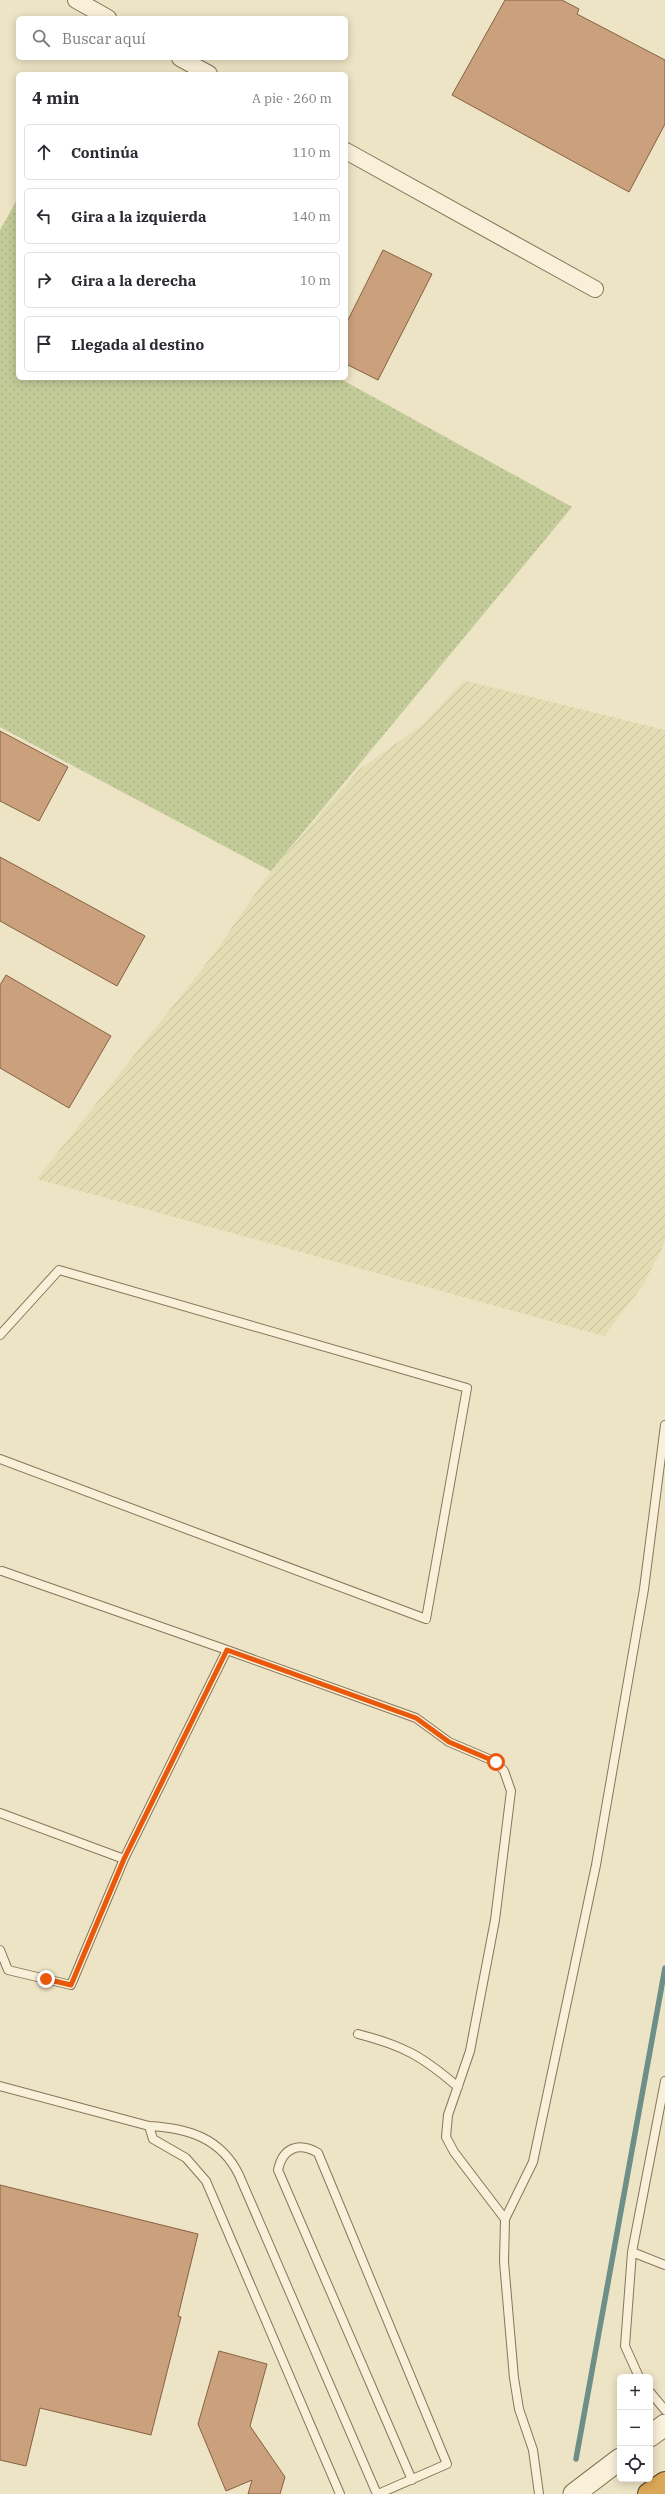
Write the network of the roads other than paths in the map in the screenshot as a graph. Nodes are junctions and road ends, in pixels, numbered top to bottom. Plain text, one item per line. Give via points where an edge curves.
1 (76, 0) edge
2 (104, 16) edge
3 (184, 60) edge
4 (205, 72) edge
5 (348, 151) edge
6 (595, 290) dead end
7 (0, 1335) edge
8 (665, 1425) edge
9 (0, 1460) edge
10 (2, 1571) dead end
11 (227, 1650) junction
12 (0, 1813) edge
13 (124, 1859) junction
14 (0, 1950) edge
15 (358, 2034) dead end
16 (665, 2081) edge
17 (0, 2086) edge
18 (458, 2087) junction
19 (149, 2126) junction
20 (505, 2219) junction
21 (632, 2252) junction
22 (665, 2264) edge
23 (638, 2374) edge
24 (653, 2396) edge
25 (665, 2410) edge
26 (665, 2425) edge
27 (653, 2434) edge
28 (617, 2461) edge
29 (412, 2480) junction
30 (665, 2482) edge
31 (340, 2494) edge
32 (377, 2494) edge
33 (539, 2494) edge
34 (574, 2494) edge
35 (650, 2494) edge

1 - 2 street
3 - 4 street
5 - 6 street
7 - 9 lane via 59,1270 467,1388 426,1619
8 - 20 lane via 644,1588 596,1866 533,2162
10 - 11 lane
11 - 13 lane
11 - 18 lane via 416,1718 449,1742 496,1762 504,1770 511,1791 495,1920 470,2051
12 - 13 lane
13 - 14 lane via 71,1985 8,1970
15 - 18 lane via 393,2043 428,2061
16 - 21 lane
17 - 19 lane
18 - 20 lane via 448,2115 446,2137 454,2152
19 - 31 lane via 153,2139 186,2158 206,2181
19 - 32 lane via 170,2127 192,2133 222,2149 232,2161
20 - 33 lane via 504,2262 514,2378 519,2408 533,2450
21 - 22 lane
21 - 23 lane via 624,2346
24 - 25 lane
26 - 27 street
28 - 34 street
29 - 29 lane via 447,2464 318,2153 308,2147 295,2147 284,2156 278,2170
29 - 32 lane
30 - 35 highway

